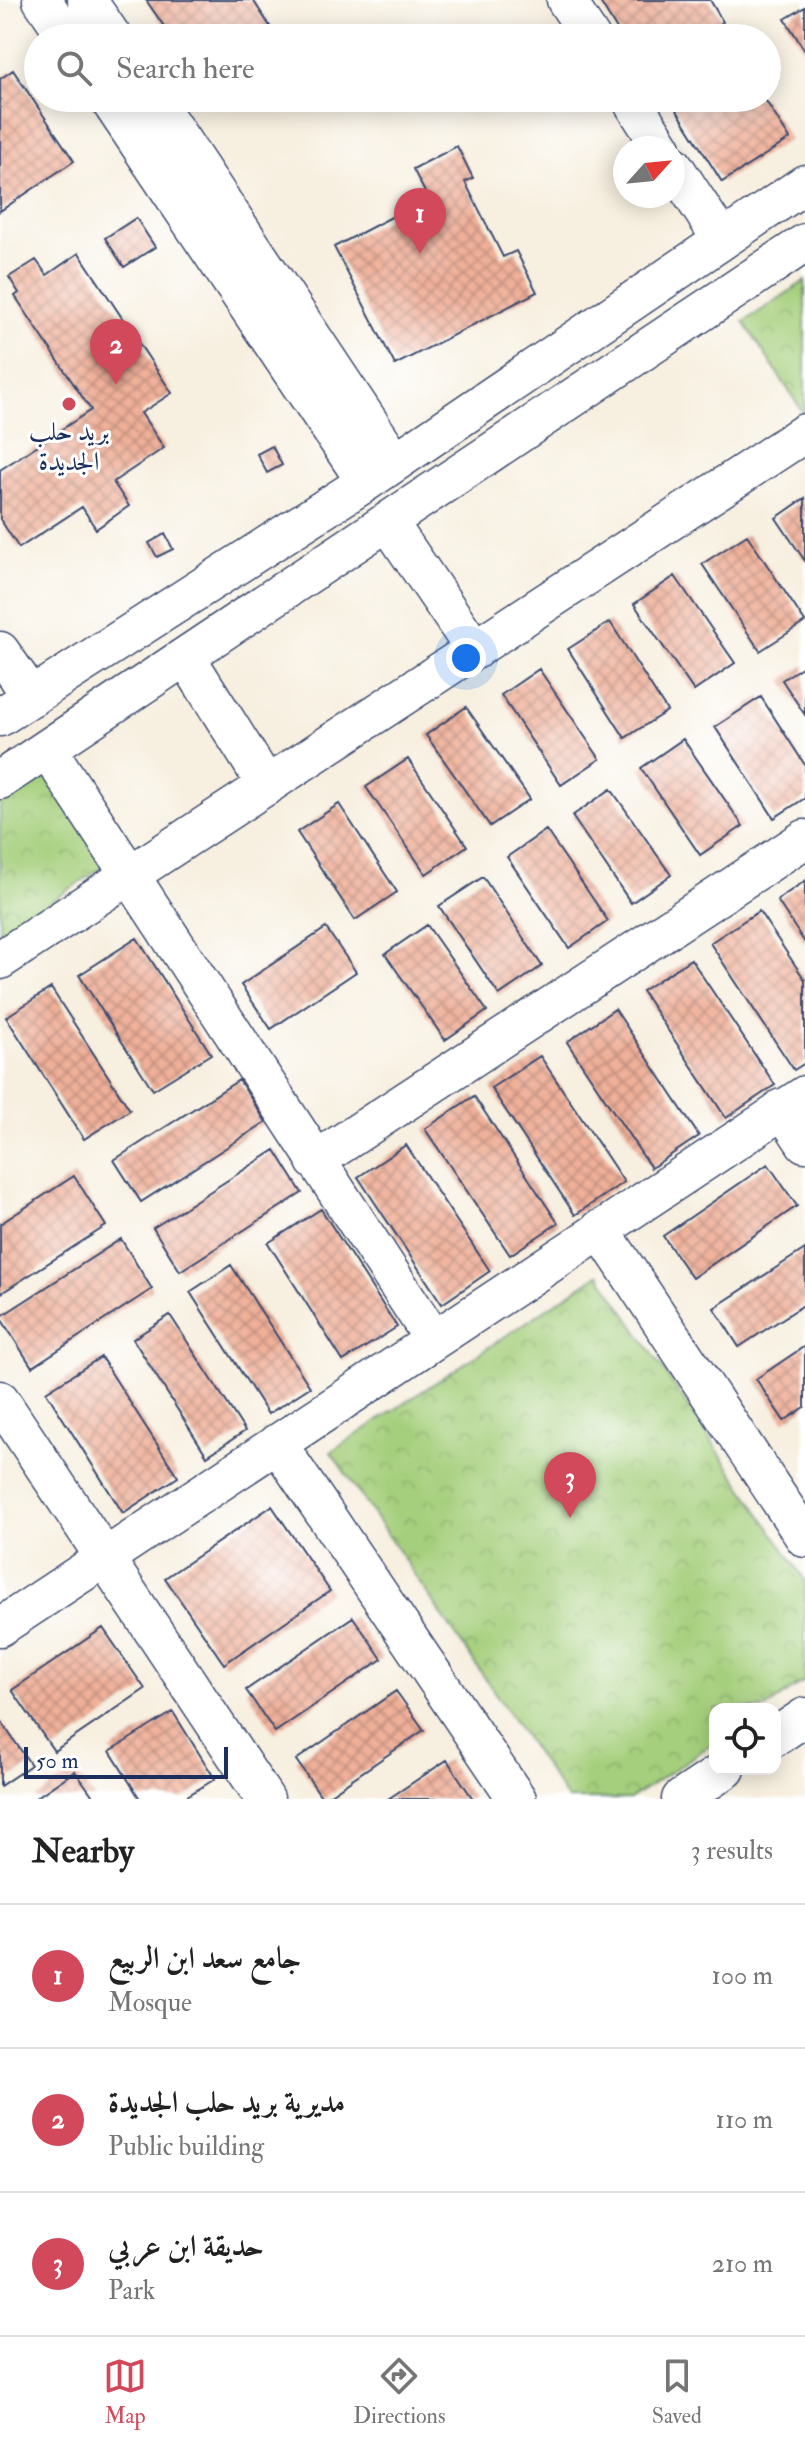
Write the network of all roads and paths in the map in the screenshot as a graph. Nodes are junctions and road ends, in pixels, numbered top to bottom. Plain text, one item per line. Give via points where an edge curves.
1 (42, 0) edge
2 (87, 0) edge
3 (566, 0) edge
4 (58, 24) edge
5 (103, 24) edge
6 (582, 24) edge
7 (118, 112) edge
8 (162, 112) edge
9 (639, 112) edge
10 (654, 136) edge
11 (685, 183) edge
12 (805, 184) edge
13 (722, 240) junction
14 (805, 243) edge
15 (805, 433) edge
16 (380, 471) junction
17 (388, 522) junction
18 (475, 650) junction
19 (0, 651) edge
20 (186, 657) junction
21 (32, 697) junction
22 (0, 717) edge
23 (48, 750) junction
24 (0, 780) edge
25 (267, 786) junction
26 (805, 839) edge
27 (130, 876) junction
28 (0, 960) edge
29 (794, 1102) edge
30 (805, 1143) edge
31 (315, 1161) junction
32 (600, 1229) junction
33 (434, 1340) junction
34 (0, 1400) edge
35 (277, 1443) junction
36 (805, 1538) edge
37 (105, 1557) junction
38 (0, 1627) edge
39 (805, 1717) edge
40 (781, 1733) edge
41 (717, 1775) edge
42 (249, 1793) edge
43 (517, 1799) edge
44 (681, 1799) edge

1 - 4 street
2 - 5 street
3 - 6 street
7 - 16 street
8 - 16 street
9 - 10 street
11 - 13 street
12 - 13 street
13 - 16 street
14 - 17 street
15 - 18 street
16 - 21 street
17 - 18 street
17 - 20 street
18 - 25 street
19 - 21 street
20 - 23 street
20 - 25 street
21 - 22 street
23 - 24 street
23 - 27 street
25 - 27 street
26 - 31 street
27 - 28 street
27 - 31 street
29 - 30 street
29 - 32 street
31 - 33 street
32 - 33 street
32 - 36 street
33 - 35 street
34 - 37 street
35 - 37 street
35 - 43 street
37 - 38 street
37 - 42 street
39 - 40 street
41 - 44 street

